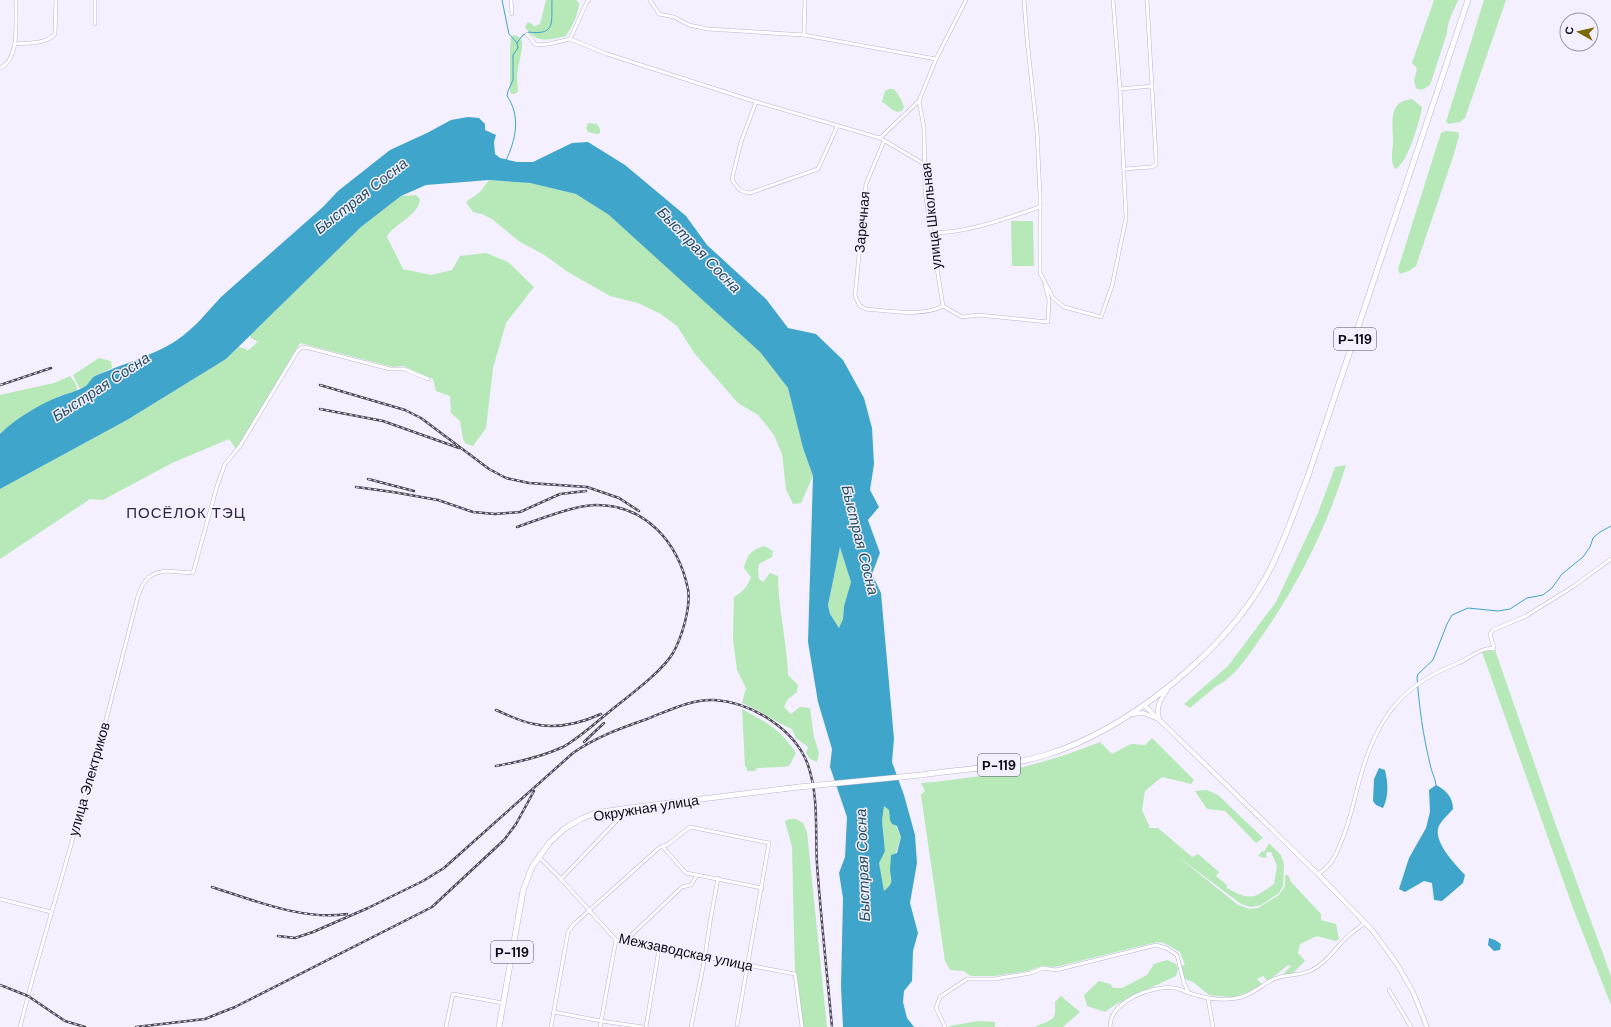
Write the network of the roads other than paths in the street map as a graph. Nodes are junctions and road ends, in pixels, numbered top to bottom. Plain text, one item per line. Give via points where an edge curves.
1 (16, 0) edge
2 (56, 0) edge
3 (95, 0) edge
4 (511, 0) edge
5 (589, 0) edge
6 (650, 0) edge
7 (804, 0) edge
8 (966, 0) edge
9 (1024, 0) edge
10 (1113, 0) edge
11 (1147, 0) edge
12 (1468, 0) edge
13 (512, 14) dead end
14 (95, 24) dead end
15 (527, 34) dead end
16 (804, 35) junction
17 (570, 39) junction
18 (15, 44) junction
19 (936, 59) junction
20 (0, 68) edge
21 (1152, 86) junction
22 (1120, 89) junction
23 (919, 101) junction
24 (756, 102) junction
25 (837, 127) junction
26 (880, 138) junction
27 (884, 141) junction
28 (924, 164) junction
29 (1124, 168) junction
30 (1040, 207) junction
31 (931, 232) junction
32 (1043, 279) junction
33 (943, 306) junction
34 (428, 379) dead end
35 (1611, 559) edge
36 (1170, 684) junction
37 (1144, 705) junction
38 (1130, 715) junction
39 (1160, 720) junction
40 (630, 808) junction
41 (662, 846) junction
42 (539, 857) junction
43 (1318, 874) junction
44 (697, 875) junction
45 (718, 878) junction
46 (561, 879) junction
47 (762, 888) junction
48 (0, 899) edge
49 (52, 912) junction
50 (589, 912) junction
51 (1365, 923) junction
52 (616, 940) junction
53 (625, 941) junction
54 (659, 948) junction
55 (705, 957) junction
56 (749, 965) junction
57 (1389, 990) dead end
58 (1190, 993) junction
59 (1208, 998) junction
60 (503, 1003) junction
61 (554, 1012) junction
62 (601, 1021) junction
63 (738, 1025) dead end
64 (20, 1027) edge
65 (446, 1027) edge
66 (499, 1027) edge
67 (551, 1027) edge
68 (600, 1027) edge
69 (643, 1027) edge
70 (646, 1027) edge
71 (691, 1027) edge
72 (802, 1027) edge
73 (945, 1027) edge
74 (1110, 1027) edge
75 (1213, 1027) edge
76 (1411, 1027) edge
77 (1427, 1027) edge

1 - 18 street
2 - 18 street via 55,34 52,38
3 - 14 street
4 - 13 street
5 - 17 street
6 - 16 street via 659,14 674,17 689,25 708,29
7 - 16 street
8 - 19 street
9 - 30 street via 1037,131
10 - 22 street
11 - 21 street
12 - 36 highway, Р-119 via 1334,400 1285,537 1266,577 1237,620 1201,658
15 - 17 street via 536,45
16 - 19 street
17 - 24 street via 607,54
18 - 20 street via 14,54 9,63
19 - 23 street
21 - 22 street
21 - 29 street via 1156,165
22 - 29 street
23 - 26 street
23 - 28 street, улица Школьная via 924,128
24 - 25 street
24 - 25 street via 741,142 732,179 736,188 742,192 750,193 818,169
25 - 26 street
26 - 27 street
27 - 28 street
27 - 33 street, Заречная via 866,184 855,296 860,306 866,309 924,312
28 - 31 street, улица Школьная
29 - 32 street via 1126,218 1112,286 1101,317 1064,307 1053,298
30 - 31 street via 963,229 940,234
30 - 32 street via 1040,273
31 - 33 street, улица Школьная
32 - 33 street via 1049,300 1048,322 979,315 962,317
34 - 49 street, улица Электриков via 404,369 390,369 309,348 303,347 298,350 240,446 225,464 194,573 156,573 143,584
35 - 43 street via 1526,616 1493,630 1490,634 1494,649 1482,651 1436,672 1412,688 1390,710 1379,727 1366,761 1350,819 1335,856 1328,867
36 - 37 highway, Р-119
36 - 39 main road via 1158,706
37 - 38 highway, Р-119
37 - 39 main road
38 - 39 main road via 1143,713
38 - 40 highway, Окружная улица / Р-119, bridge via 1074,745 1016,763
39 - 43 main road
40 - 42 highway, Окружная улица / Р-119 via 595,813 573,823 555,838
40 - 46 street
41 - 44 street via 686,873
41 - 47 street via 690,827 769,843
41 - 50 street
42 - 46 street, Межзаводская улица
42 - 60 highway, Окружная улица / Р-119 via 532,867 523,891
43 - 51 main road
44 - 45 street
44 - 53 street via 691,885 682,888
45 - 47 street
45 - 55 street
46 - 50 street, Межзаводская улица
47 - 56 street
48 - 49 street
49 - 64 street, улица Электриков
50 - 52 street, Межзаводская улица
50 - 61 street via 568,932
51 - 59 street via 1348,936 1326,960 1310,971 1274,979 1263,987 1231,1000
51 - 77 main road via 1397,964 1413,992
52 - 53 street, Межзаводская улица
52 - 62 street
53 - 54 street, Межзаводская улица
54 - 55 street, Межзаводская улица
54 - 70 street
55 - 56 street, Межзаводская улица
55 - 71 street
56 - 63 street
56 - 72 street, Межзаводская улица via 796,974
57 - 76 street
58 - 59 street
58 - 73 street via 1184,983 1177,955 1156,945 1056,970 1043,968 1031,973 994,979 967,979 940,997 936,1008
58 - 74 street via 1174,988 1149,991 1129,999 1115,1011
59 - 75 street
60 - 65 street via 453,994
60 - 66 highway, Окружная улица / Р-119
61 - 62 street
61 - 67 street
62 - 68 street
62 - 69 street

